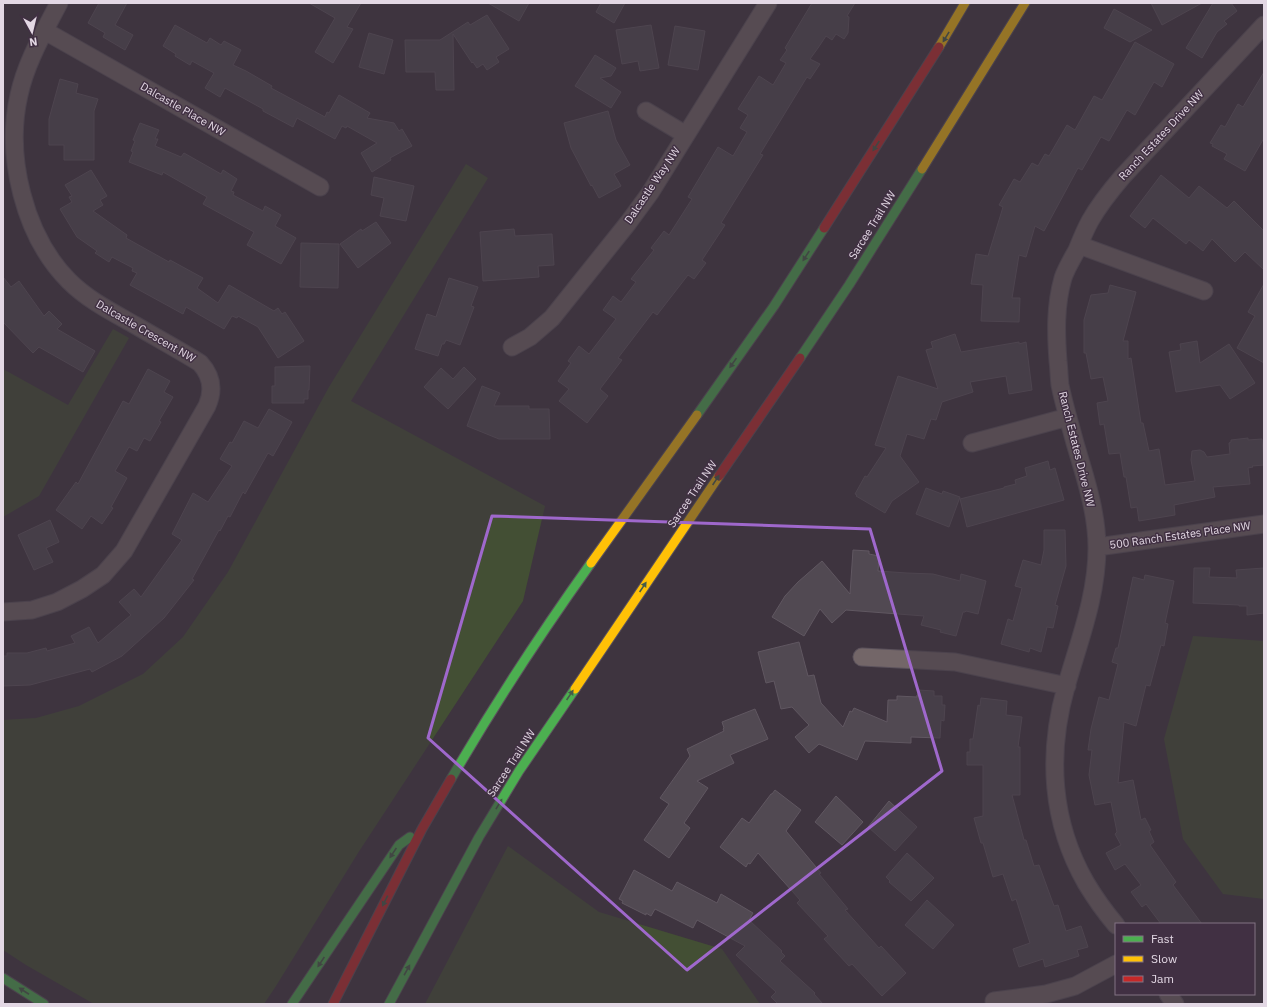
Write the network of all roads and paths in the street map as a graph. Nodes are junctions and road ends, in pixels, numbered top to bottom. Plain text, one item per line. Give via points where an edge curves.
1 (59, 3) edge
2 (768, 3) edge
3 (965, 3) edge
4 (1025, 3) edge
5 (1264, 25) edge
6 (45, 31) junction
7 (646, 111) dead end
8 (686, 135) junction
9 (320, 187) dead end
10 (1079, 245) junction
11 (1204, 291) dead end
12 (512, 347) dead end
13 (1068, 417) junction
14 (972, 443) dead end
15 (1264, 524) edge
16 (1097, 546) junction
17 (3, 612) edge
18 (862, 657) dead end
19 (1067, 686) junction
20 (422, 829) junction
21 (479, 837) junction
22 (462, 887) dead end
23 (1115, 924) edge
24 (1115, 965) edge
25 (3, 978) edge
26 (1169, 995) edge
27 (994, 1001) dead end
28 (44, 1004) edge
29 (292, 1004) edge
30 (333, 1004) edge
31 (389, 1004) edge
32 (1175, 1004) edge

1 - 6 street, Dalcastle Crescent NW
2 - 8 street, Dalcastle Way NW
3 -> 20 main road via 774,306 567,597 483,724
21 -> 4 main road, Sarcee Trail NW via 523,764 849,285
5 - 10 street, Ranch Estates Drive NW via 1122,176 1090,221
6 - 9 street, Dalcastle Place NW
6 - 17 street, Dalcastle Crescent NW via 27,68 19,94 14,125 15,160 25,206 38,237 70,281 100,306 200,363 208,373 211,392 207,406 124,551 103,575 57,602 32,610
7 - 8 street
8 - 12 street, Dalcastle Way NW via 641,205 552,318 530,337
10 - 11 street
10 - 13 street, Ranch Estates Drive NW via 1063,277 1056,334 1060,384
13 - 14 street
13 - 16 street, Ranch Estates Drive NW via 1092,506
15 - 16 street, 500 Ranch Estates Place NW
16 - 19 street, Ranch Estates Drive NW via 1093,592
18 - 19 street via 955,662
19 - 23 street, Ranch Estates Drive NW via 1057,729 1055,751 1061,818 1070,848 1086,883
20 -> 29 main road via 398,845
20 -> 30 main road
21 - 22 main road
31 -> 21 main road, Sarcee Trail NW
24 - 27 street via 1075,986 1046,994
28 -> 25 main road
26 - 32 street

